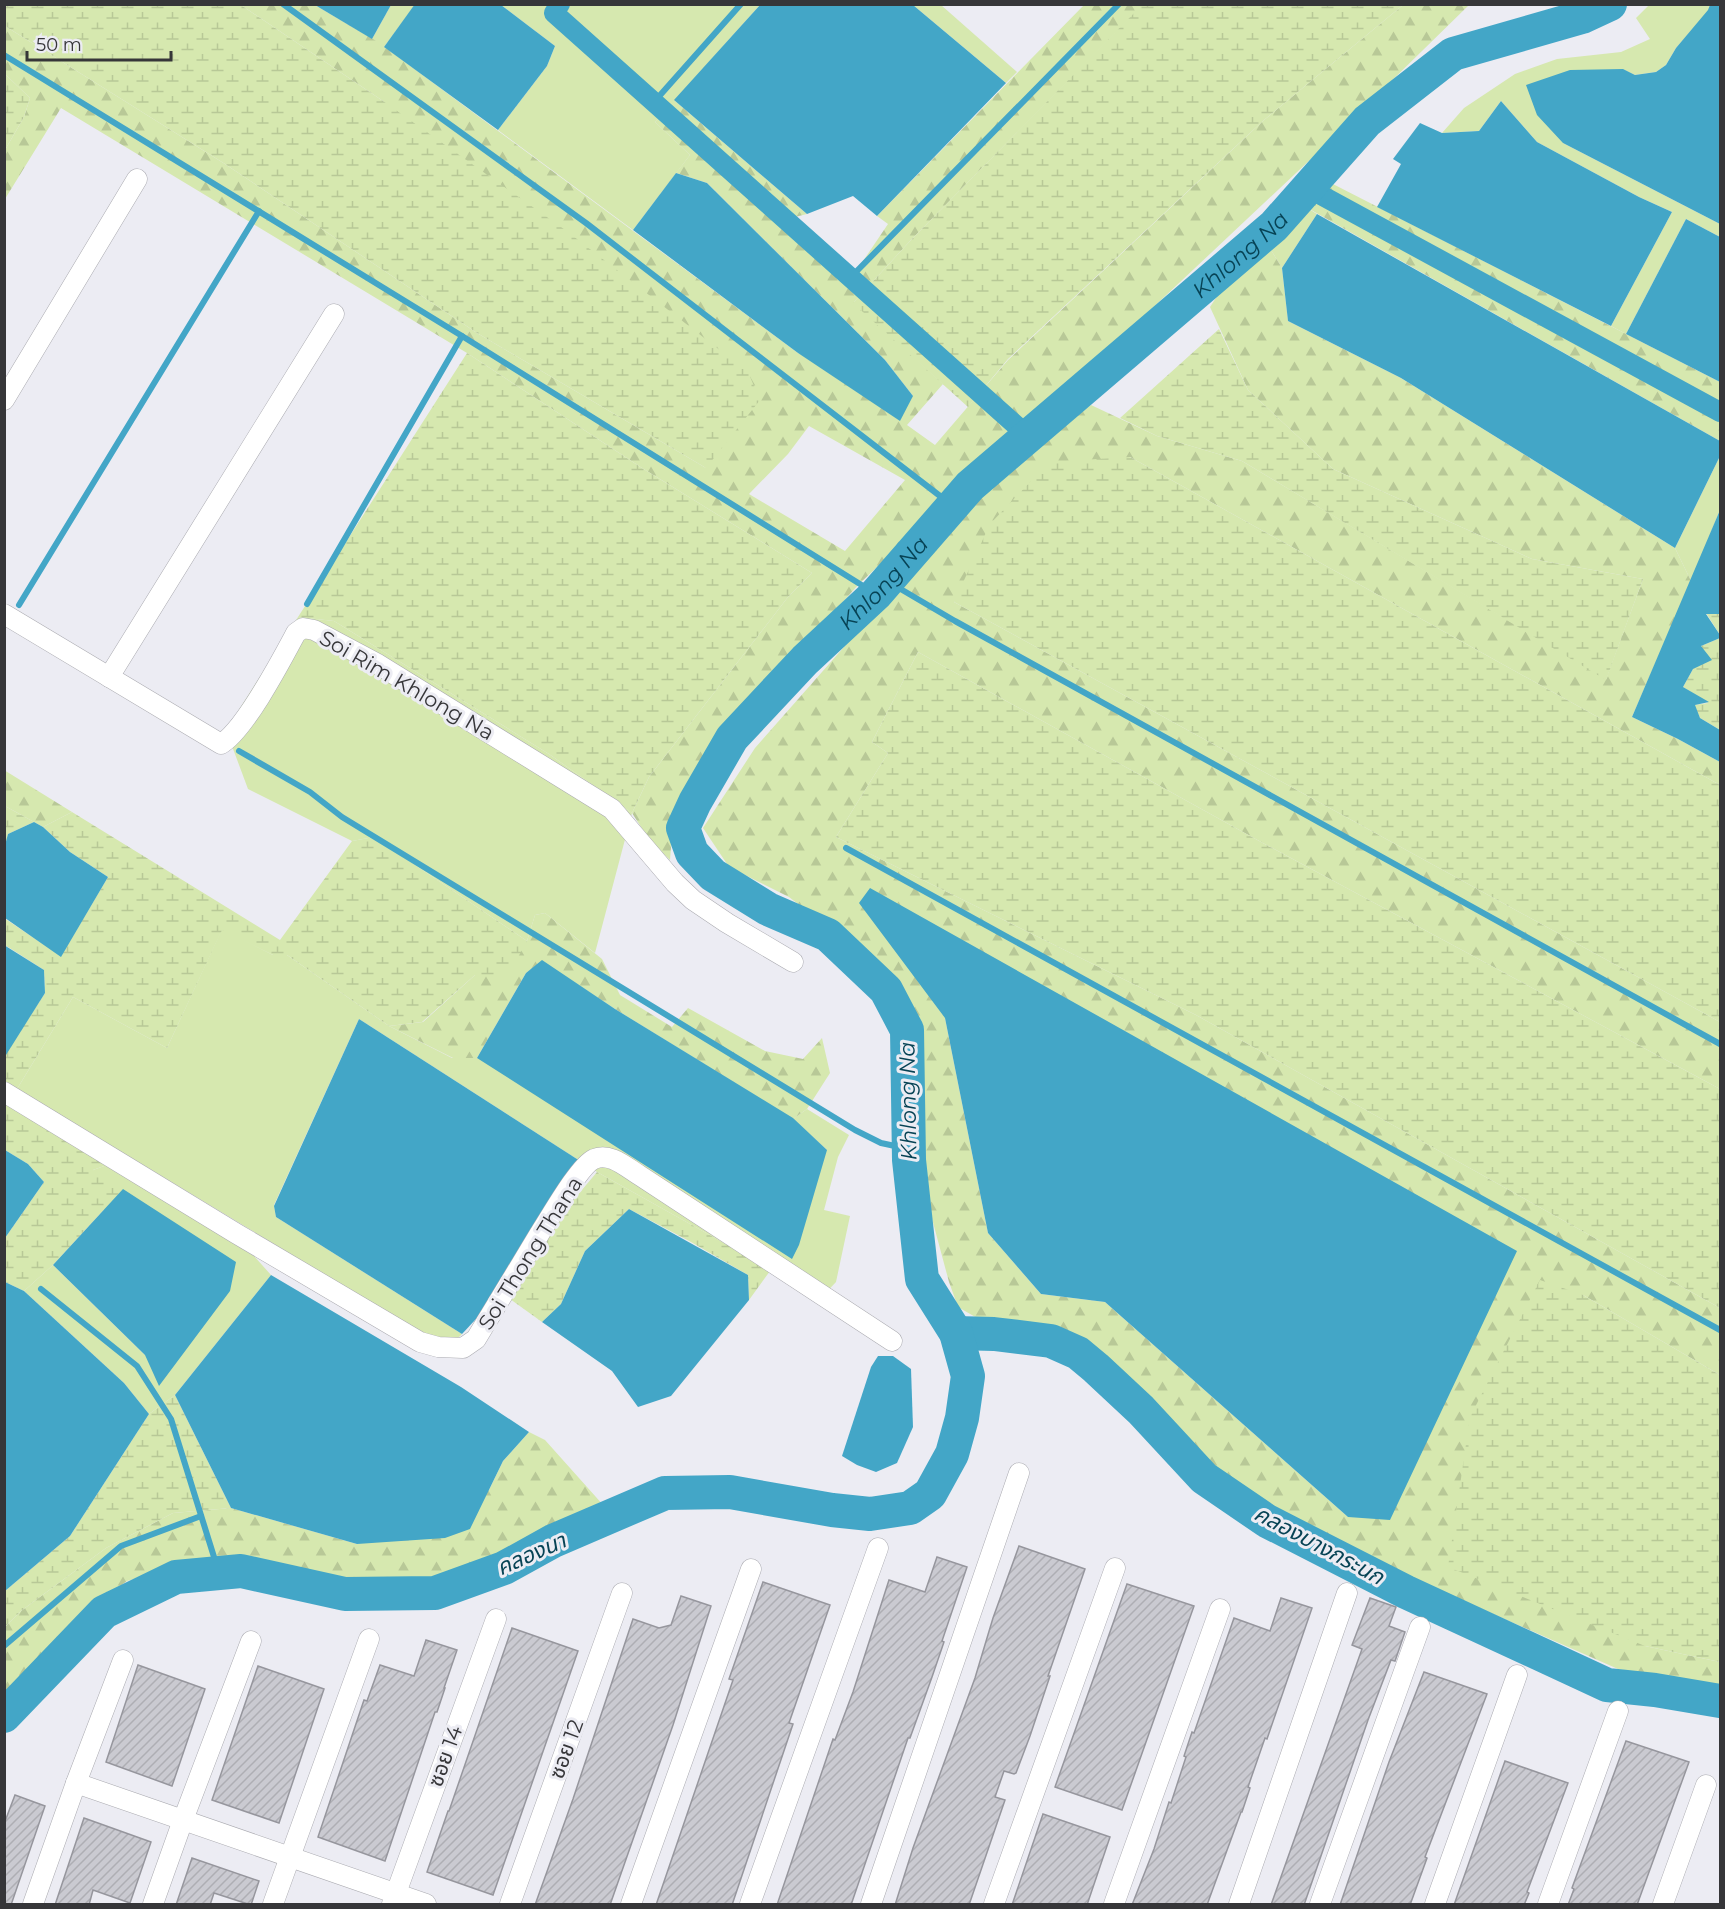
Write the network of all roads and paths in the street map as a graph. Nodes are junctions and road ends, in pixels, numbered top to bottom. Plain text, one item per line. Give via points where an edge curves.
1 (138, 179) dead end
2 (334, 314) dead end
3 (4, 400) edge
4 (4, 614) edge
5 (109, 677) junction
6 (793, 962) dead end
7 (4, 1092) edge
8 (892, 1341) dead end
9 (1019, 1473) dead end
10 (878, 1548) dead end
11 (1115, 1568) dead end
12 (751, 1569) dead end
13 (622, 1593) dead end
14 (1347, 1593) dead end
15 (1220, 1609) dead end
16 (496, 1619) dead end
17 (1420, 1627) dead end
18 (369, 1639) dead end
19 (251, 1641) dead end
20 (123, 1660) dead end
21 (1517, 1675) dead end
22 (1618, 1710) dead end
23 (76, 1783) junction
24 (1706, 1785) dead end
25 (183, 1820) junction
26 (289, 1857) junction
27 (393, 1899) edge
28 (33, 1905) edge
29 (153, 1905) edge
30 (273, 1905) edge
31 (426, 1905) edge
32 (510, 1905) edge
33 (631, 1905) edge
34 (750, 1905) edge
35 (871, 1905) edge
36 (993, 1905) edge
37 (1114, 1905) edge
38 (1239, 1905) edge
39 (1320, 1905) edge
40 (1435, 1905) edge
41 (1548, 1905) edge
42 (1663, 1905) edge

1 - 3 street
2 - 5 street
4 - 5 street, Soi Rim Khlong Na
5 - 6 street, Soi Rim Khlong Na via 220,744 231,737 246,717 296,633 303,628 314,630 376,663 612,809 693,900
7 - 8 street, Soi Thong Thana via 429,1345 463,1348 476,1339 567,1190 587,1164 602,1158 610,1158 639,1175
9 - 35 street
10 - 34 street
11 - 36 street
12 - 33 street
13 - 32 street, ซอย 12
14 - 38 street
15 - 37 street
16 - 27 street, ซอย 14
17 - 39 street
18 - 26 street
19 - 25 street
20 - 23 street
21 - 40 street
22 - 41 street
23 - 25 street
23 - 28 street
24 - 42 street
25 - 26 street
25 - 29 street
26 - 27 street
26 - 30 street
27 - 31 street

